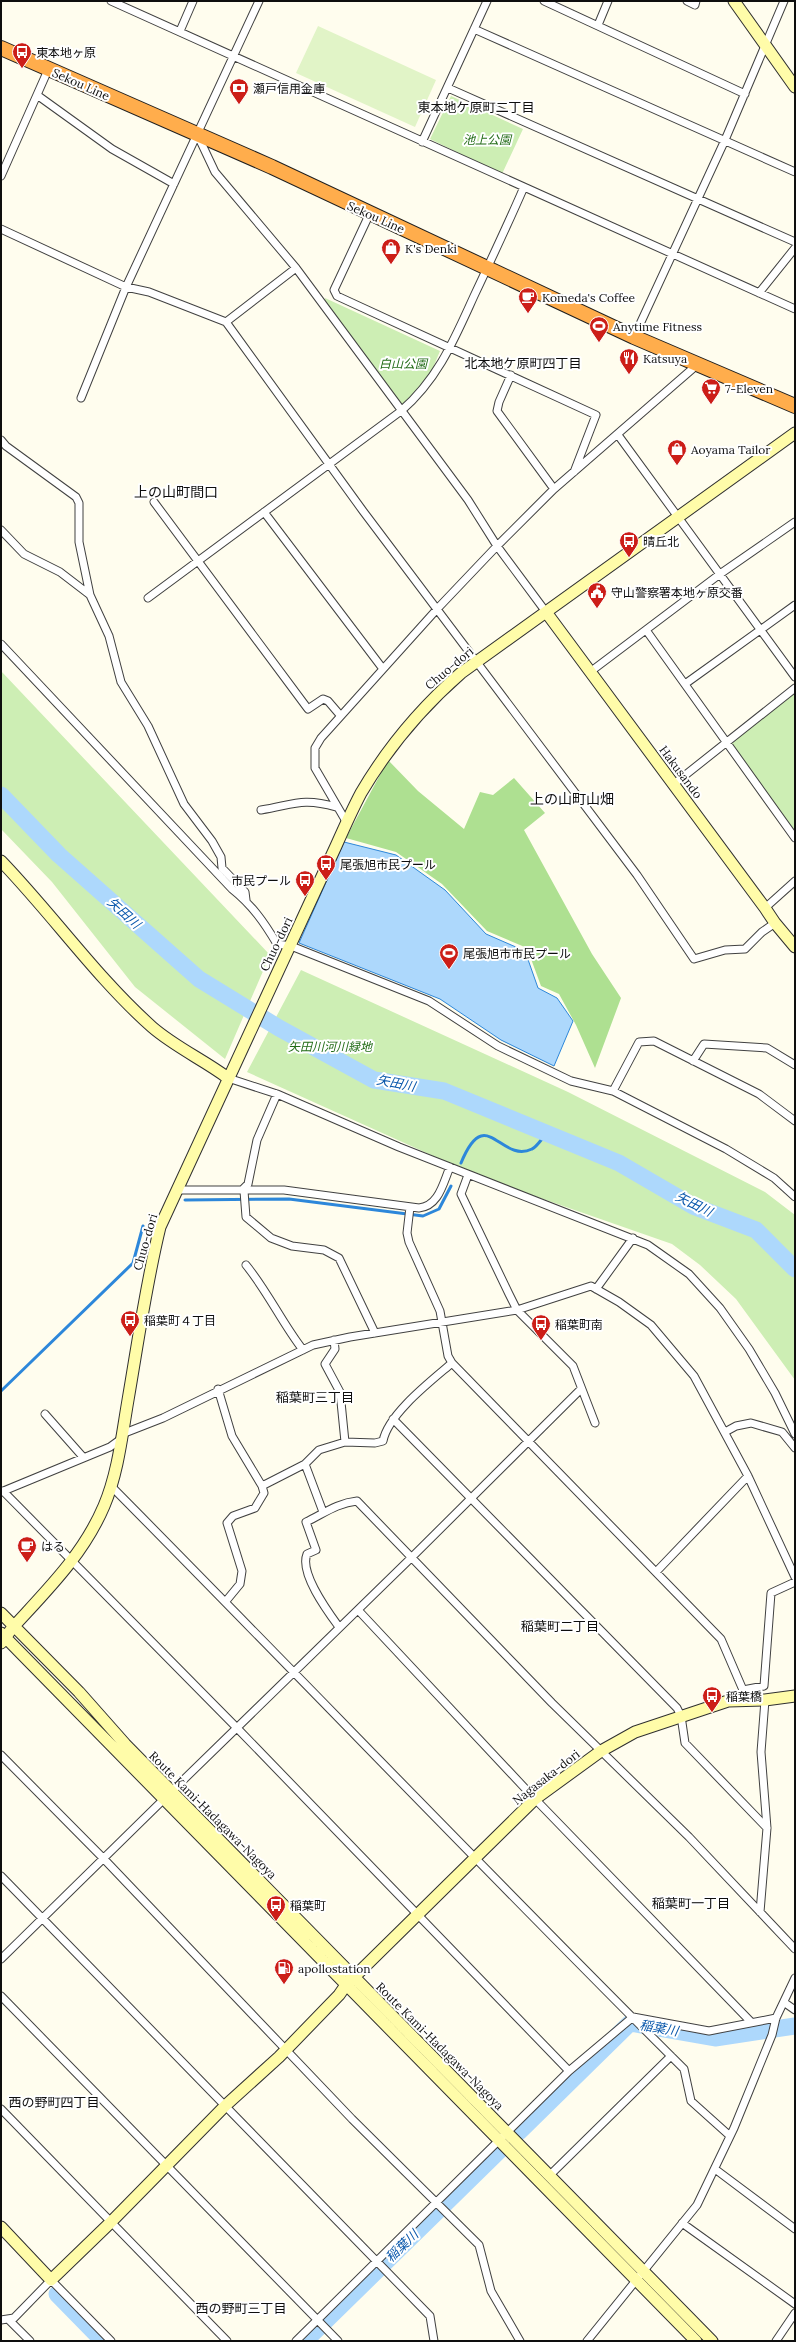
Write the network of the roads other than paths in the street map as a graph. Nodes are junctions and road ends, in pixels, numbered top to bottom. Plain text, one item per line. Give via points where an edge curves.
1 (112, 1) edge
2 (193, 1) edge
3 (259, 1) edge
4 (487, 1) edge
5 (544, 1) edge
6 (608, 1) edge
7 (687, 1) edge
8 (696, 1) edge
9 (734, 1) edge
10 (784, 1) edge
11 (598, 25) junction
12 (474, 29) junction
13 (180, 31) junction
14 (766, 45) junction
15 (1, 48) edge
16 (234, 56) junction
17 (48, 70) junction
18 (795, 87) edge
19 (448, 88) junction
20 (745, 94) junction
21 (37, 96) junction
22 (198, 136) junction
23 (725, 140) junction
24 (422, 142) junction
25 (795, 172) edge
26 (1, 176) edge
27 (174, 184) junction
28 (524, 187) junction
29 (697, 200) junction
30 (370, 213) junction
31 (1, 229) edge
32 (795, 242) edge
33 (795, 248) edge
34 (672, 254) junction
35 (296, 268) junction
36 (488, 268) junction
37 (126, 287) junction
38 (759, 293) junction
39 (795, 309) edge
40 (226, 322) junction
41 (634, 337) junction
42 (451, 347) junction
43 (698, 364) junction
44 (511, 375) junction
45 (81, 398) dead end
46 (795, 406) edge
47 (401, 411) junction
48 (795, 433) edge
49 (618, 435) junction
50 (1, 440) edge
51 (329, 464) junction
52 (573, 474) junction
53 (554, 489) junction
54 (154, 502) dead end
55 (264, 512) junction
56 (678, 516) junction
57 (795, 522) edge
58 (1, 530) edge
59 (497, 546) junction
60 (198, 562) junction
61 (720, 574) junction
62 (90, 595) junction
63 (148, 598) dead end
64 (795, 606) edge
65 (438, 608) junction
66 (546, 612) junction
67 (762, 629) junction
68 (646, 630) junction
69 (1, 644) edge
70 (477, 660) junction
71 (383, 669) junction
72 (590, 672) junction
73 (795, 677) edge
74 (685, 684) junction
75 (795, 688) edge
76 (340, 715) junction
77 (726, 742) junction
78 (674, 784) junction
79 (336, 807) junction
80 (261, 810) dead end
81 (347, 823) junction
82 (795, 838) edge
83 (1, 861) edge
84 (795, 881) edge
85 (246, 900) junction
86 (765, 908) junction
87 (775, 923) junction
88 (291, 946) junction
89 (795, 947) edge
90 (693, 1061) junction
91 (795, 1065) edge
92 (230, 1073) junction
93 (613, 1091) junction
94 (277, 1094) junction
95 (795, 1121) edge
96 (450, 1167) junction
97 (468, 1175) junction
98 (178, 1190) junction
99 (243, 1192) junction
100 (795, 1197) edge
101 (410, 1209) junction
102 (633, 1238) junction
103 (246, 1265) dead end
104 (596, 1289) junction
105 (517, 1310) junction
106 (442, 1322) junction
107 (375, 1333) junction
108 (334, 1340) junction
109 (304, 1350) junction
110 (452, 1363) junction
111 (218, 1389) junction
112 (580, 1390) junction
113 (45, 1414) dead end
114 (393, 1419) junction
115 (595, 1423) dead end
116 (725, 1432) junction
117 (795, 1434) edge
118 (122, 1437) junction
119 (528, 1441) junction
120 (345, 1442) junction
121 (795, 1448) edge
122 (83, 1457) junction
123 (305, 1464) junction
124 (748, 1476) junction
125 (111, 1486) junction
126 (262, 1486) junction
127 (2, 1492) edge
128 (471, 1498) junction
129 (323, 1512) junction
130 (412, 1557) junction
131 (73, 1561) junction
132 (656, 1572) junction
133 (795, 1577) edge
134 (795, 1582) edge
135 (226, 1601) junction
136 (358, 1610) junction
137 (1, 1613) edge
138 (14, 1625) junction
139 (339, 1627) junction
140 (2, 1636) edge
141 (294, 1671) junction
142 (743, 1695) junction
143 (795, 1696) edge
144 (765, 1700) junction
145 (681, 1716) junction
146 (237, 1728) junction
147 (601, 1751) junction
148 (1, 1756) edge
149 (168, 1795) junction
150 (536, 1799) junction
151 (767, 1828) junction
152 (103, 1858) junction
153 (473, 1858) junction
154 (1, 1876) edge
155 (760, 1912) junction
156 (416, 1915) junction
157 (41, 1918) junction
158 (795, 1949) edge
159 (1, 1958) edge
160 (354, 1977) junction
161 (795, 1978) edge
162 (346, 1985) junction
163 (1, 1996) edge
164 (785, 2003) junction
165 (795, 2010) edge
166 (634, 2018) junction
167 (777, 2020) junction
168 (751, 2022) junction
169 (287, 2049) junction
170 (671, 2056) junction
171 (569, 2071) junction
172 (226, 2105) junction
173 (1, 2110) edge
174 (503, 2136) junction
175 (730, 2136) junction
176 (166, 2165) junction
177 (715, 2170) junction
178 (550, 2175) junction
179 (438, 2203) junction
180 (110, 2223) junction
181 (682, 2223) junction
182 (1, 2227) edge
183 (795, 2229) edge
184 (378, 2262) junction
185 (640, 2275) junction
186 (51, 2280) junction
187 (795, 2304) edge
188 (795, 2313) edge
189 (5, 2320) edge
190 (318, 2320) junction
191 (592, 2339) edge
192 (30, 2341) edge
193 (111, 2341) edge
194 (227, 2341) edge
195 (296, 2341) edge
196 (338, 2341) edge
197 (434, 2341) edge
198 (520, 2341) edge
199 (696, 2341) edge
200 (712, 2341) edge
201 (776, 2341) edge

1 - 13 street
2 - 13 street
3 - 16 street
4 - 12 street
5 - 11 street
6 - 11 street
7 - 8 street via 695,4
9 - 14 street
10 - 14 street
11 - 20 street
12 - 19 street
12 - 23 street
13 - 16 street
14 - 18 street
14 - 20 street
15 - 17 highway, Sekou Line
16 - 22 street
16 - 24 street
17 - 21 street
17 - 22 highway, Sekou Line
19 - 24 street
19 - 29 street
20 - 23 street
21 - 26 street
21 - 27 street via 112,149
22 - 27 street
22 - 30 highway, Sekou Line
22 - 35 street via 215,172
23 - 25 street
23 - 29 street
24 - 28 street
27 - 37 street
28 - 34 street
28 - 36 street
29 - 32 street
29 - 34 street
30 - 36 highway, Sekou Line
30 - 42 street via 334,290 337,296
31 - 37 street
33 - 38 street
34 - 38 street
34 - 41 street
35 - 40 street
35 - 47 street
36 - 41 highway, Sekou Line
36 - 42 street
37 - 40 street via 149,292
37 - 45 street
38 - 39 street
40 - 51 street
41 - 43 highway, Sekou Line
42 - 44 street
42 - 47 street via 434,378
43 - 46 highway, Sekou Line
43 - 49 street
44 - 52 street via 596,415
44 - 53 street via 497,411
47 - 51 street
47 - 59 street via 468,500
48 - 56 street, Chuo-dori
49 - 52 street
49 - 56 street
50 - 62 street via 76,497 79,503 79,542
51 - 55 street
51 - 65 street
52 - 53 street
53 - 59 street
54 - 60 street
55 - 60 street
55 - 71 street
56 - 61 street
56 - 66 street, Chuo-dori
57 - 61 street
58 - 62 street via 24,554 60,572
59 - 65 street
59 - 66 street
60 - 63 street
60 - 76 street via 308,709 323,699
61 - 67 street
61 - 68 street
62 - 85 street via 109,636 121,682 148,726 184,804 212,841 221,857 222,868 244,892
64 - 67 street
65 - 70 street
65 - 71 street
66 - 70 street, Chuo-dori
66 - 72 street, Hakusando
67 - 73 street
67 - 74 street
68 - 72 street
68 - 74 street
69 - 85 street
70 - 81 street, Chuo-dori via 416,716 361,794
70 - 87 street via 637,875 694,960 725,950 745,949
71 - 76 street
72 - 78 street, Hakusando
74 - 77 street
75 - 77 street
76 - 79 street via 315,748 314,759 320,780
77 - 78 street
77 - 82 street
78 - 86 street, Hakusando
79 - 80 street via 303,802 287,803
79 - 81 street
81 - 88 street, Chuo-dori
83 - 92 street via 125,1001 162,1034
84 - 86 street
85 - 88 street via 258,913 277,944
86 - 87 street, Hakusando
87 - 89 street, Hakusando
88 - 92 street, Chuo-dori
88 - 93 street via 429,1001 498,1046 571,1081
90 - 91 street via 704,1044 767,1048
90 - 93 street via 654,1041 639,1042
90 - 95 street via 759,1094
92 - 94 street
92 - 98 street, Chuo-dori
93 - 100 street via 726,1149 774,1178
94 - 96 street
94 - 99 street via 261,1126 248,1184
96 - 97 street
96 - 101 street via 431,1205
97 - 102 street
97 - 105 street via 461,1194
98 - 99 street
98 - 118 street, Chuo-dori via 160,1227 150,1270
99 - 101 street via 284,1190
99 - 107 street via 246,1217 271,1238 292,1246 324,1250 339,1258
101 - 106 street via 409,1242 440,1311
102 - 104 street
102 - 117 street via 648,1245 689,1274 720,1308 753,1355
103 - 109 street
104 - 105 street via 591,1286
104 - 116 street via 636,1313 670,1346 694,1376
105 - 106 street
105 - 112 street via 573,1366
106 - 107 street
106 - 110 street via 448,1356
107 - 108 street
108 - 109 street
108 - 120 street via 335,1350 325,1364 340,1392
109 - 111 street
110 - 114 street
110 - 119 street
111 - 118 street
111 - 126 street via 232,1436
112 - 115 street via 587,1398
112 - 119 street
113 - 122 street
114 - 120 street via 385,1430 383,1440 375,1443
114 - 128 street
116 - 121 street via 736,1426 751,1423 782,1432
116 - 124 street
118 - 122 street via 110,1447
118 - 125 street, Chuo-dori
119 - 128 street
119 - 132 street
120 - 123 street via 319,1450
122 - 127 street
123 - 126 street
123 - 129 street
124 - 132 street
124 - 133 street
125 - 131 street, Chuo-dori via 86,1542
125 - 135 street
126 - 135 street via 264,1493 258,1505 233,1516 227,1523 242,1571 240,1584
127 - 131 street
128 - 130 street
128 - 145 street via 677,1708
129 - 130 street via 357,1501
129 - 139 street via 306,1522 316,1550 307,1554 305,1559 314,1587
130 - 136 street
130 - 147 street
131 - 138 street, Chuo-dori
131 - 146 street
132 - 142 street via 721,1639
134 - 142 street via 771,1593 764,1686
135 - 141 street
136 - 139 street
136 - 150 street
137 - 138 street, Route Kami-Hadagawa-Nagoya
138 - 140 street, Chuo-dori
138 - 149 street, Route Kami-Hadagawa-Nagoya
139 - 141 street
140 - 149 street, Route Kami-Hadagawa-Nagoya
141 - 146 street
141 - 153 street
142 - 144 street, Nagasaka-dori
142 - 145 street, Nagasaka-dori
143 - 144 street, Nagasaka-dori
144 - 151 street via 761,1752
145 - 147 street, Nagasaka-dori via 634,1732
145 - 151 street via 685,1743
146 - 149 street
146 - 156 street
147 - 150 street, Nagasaka-dori
147 - 155 street via 689,1837
148 - 152 street
149 - 152 street
149 - 160 street, Route Kami-Hadagawa-Nagoya
149 - 162 street, Route Kami-Hadagawa-Nagoya
150 - 153 street, Nagasaka-dori
150 - 168 street
151 - 155 street
152 - 157 street
152 - 169 street
153 - 156 street, Nagasaka-dori
153 - 166 street
154 - 157 street
155 - 158 street
156 - 160 street, Nagasaka-dori
156 - 171 street
157 - 159 street
157 - 172 street
160 - 162 street, Nagasaka-dori
160 - 174 street, Route Kami-Hadagawa-Nagoya
161 - 164 street
162 - 169 street, Nagasaka-dori via 339,1996
162 - 174 street, Route Kami-Hadagawa-Nagoya
163 - 176 street
164 - 165 street
164 - 167 street
166 - 168 street via 709,2032
166 - 170 street
166 - 171 street
167 - 168 street
167 - 175 street
169 - 172 street, Nagasaka-dori
169 - 179 street via 352,2119
170 - 175 street via 684,2069 691,2100
170 - 178 street
171 - 174 street
172 - 176 street, Nagasaka-dori
172 - 184 street
173 - 180 street
174 - 178 street, Route Kami-Hadagawa-Nagoya
174 - 179 street
174 - 185 street, Route Kami-Hadagawa-Nagoya
175 - 177 street
176 - 180 street, Nagasaka-dori
176 - 190 street
177 - 181 street via 697,2205
177 - 183 street
178 - 185 street, Route Kami-Hadagawa-Nagoya
179 - 184 street
179 - 198 street via 479,2245 491,2291
180 - 186 street, Nagasaka-dori
180 - 194 street
181 - 185 street
181 - 187 street
182 - 186 street
184 - 190 street
184 - 197 street via 430,2316
185 - 191 street
185 - 199 street, Route Kami-Hadagawa-Nagoya
185 - 200 street, Route Kami-Hadagawa-Nagoya
186 - 189 street via 14,2318
186 - 193 street
188 - 201 street
189 - 192 street
190 - 195 street
190 - 196 street

